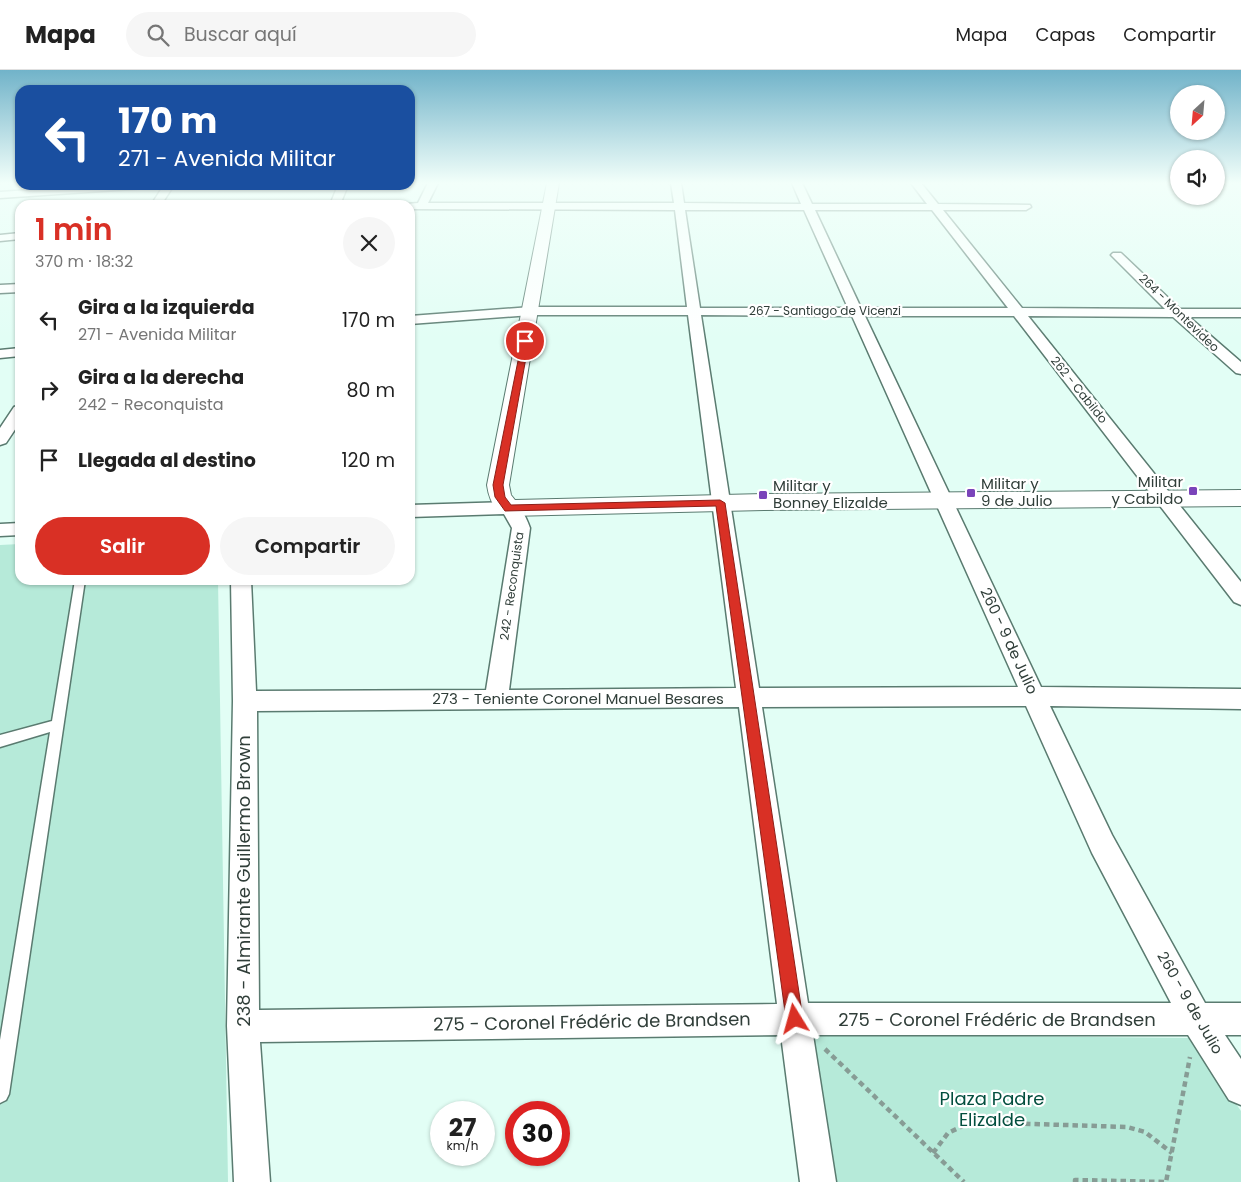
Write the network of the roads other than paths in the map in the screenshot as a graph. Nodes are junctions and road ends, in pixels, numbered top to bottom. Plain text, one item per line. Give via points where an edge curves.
1 (544, 235) edge
2 (683, 235) edge
3 (821, 235) edge
4 (957, 235) edge
5 (15, 236) edge
6 (0, 238) edge
7 (1117, 255) dead end
8 (15, 288) edge
9 (0, 289) edge
10 (531, 311) junction
11 (693, 311) junction
12 (855, 311) junction
13 (1017, 312) junction
14 (1177, 313) junction
15 (1241, 313) edge
16 (415, 320) edge
17 (15, 352) edge
18 (0, 354) edge
19 (1241, 370) edge
20 (15, 418) edge
21 (0, 440) edge
22 (1165, 498) junction
23 (1241, 498) edge
24 (945, 501) junction
25 (720, 503) junction
26 (508, 508) junction
27 (415, 511) edge
28 (15, 529) edge
29 (0, 530) edge
30 (79, 585) edge
31 (242, 585) edge
32 (1241, 597) edge
33 (1034, 696) junction
34 (748, 698) junction
35 (1241, 699) edge
36 (496, 700) junction
37 (245, 701) junction
38 (57, 725) junction
39 (0, 741) edge
40 (795, 1019) junction
41 (1241, 1019) edge
42 (1197, 1020) junction
43 (243, 1026) junction
44 (1241, 1088) edge
45 (0, 1094) edge
46 (252, 1182) edge
47 (818, 1182) edge

1 - 10 street, 242 - Reconquista
2 - 11 street
3 - 12 street, 260 - 9 de Julio
4 - 13 street, 262 - Cabildo
5 - 6 street
7 - 14 street, 264 - Montevideo
8 - 9 street
10 - 11 street, 267 - Santiago de Vicenzi
10 - 16 street, 267 - Santiago de Vicenzi
10 - 26 street, 242 - Reconquista via 498,485 500,497
11 - 12 street, 267 - Santiago de Vicenzi
11 - 25 street
12 - 13 street, 267 - Santiago de Vicenzi
12 - 24 street, 260 - 9 de Julio
13 - 14 street, 267 - Santiago de Vicenzi
13 - 22 street, 262 - Cabildo
14 - 15 street, 267 - Santiago de Vicenzi
14 - 19 street, 264 - Montevideo
17 - 18 street
20 - 21 street
22 - 23 street
22 - 24 street
22 - 32 street, 262 - Cabildo
24 - 25 street
24 - 33 street, 260 - 9 de Julio
25 - 26 street
25 - 34 street
26 - 27 street
26 - 36 street, 242 - Reconquista via 517,517 521,528
28 - 29 street
30 - 38 lane
31 - 37 street, 238 - Almirante Guillermo Brown
33 - 34 street, 273 - Teniente Coronel Manuel Besares
33 - 35 street, 273 - Teniente Coronel Manuel Besares
33 - 42 street, 260 - 9 de Julio via 1102,844
34 - 36 street, 273 - Teniente Coronel Manuel Besares
34 - 40 street
36 - 37 street, 273 - Teniente Coronel Manuel Besares
37 - 43 street, 238 - Almirante Guillermo Brown
38 - 39 lane
38 - 45 lane
40 - 42 street, 275 - Coronel Frédéric de Brandsen
40 - 43 street, 275 - Coronel Frédéric de Brandsen
40 - 47 street
41 - 42 street, 275 - Coronel Frédéric de Brandsen
42 - 44 street, 260 - 9 de Julio
43 - 46 street, 238 - Almirante Guillermo Brown

